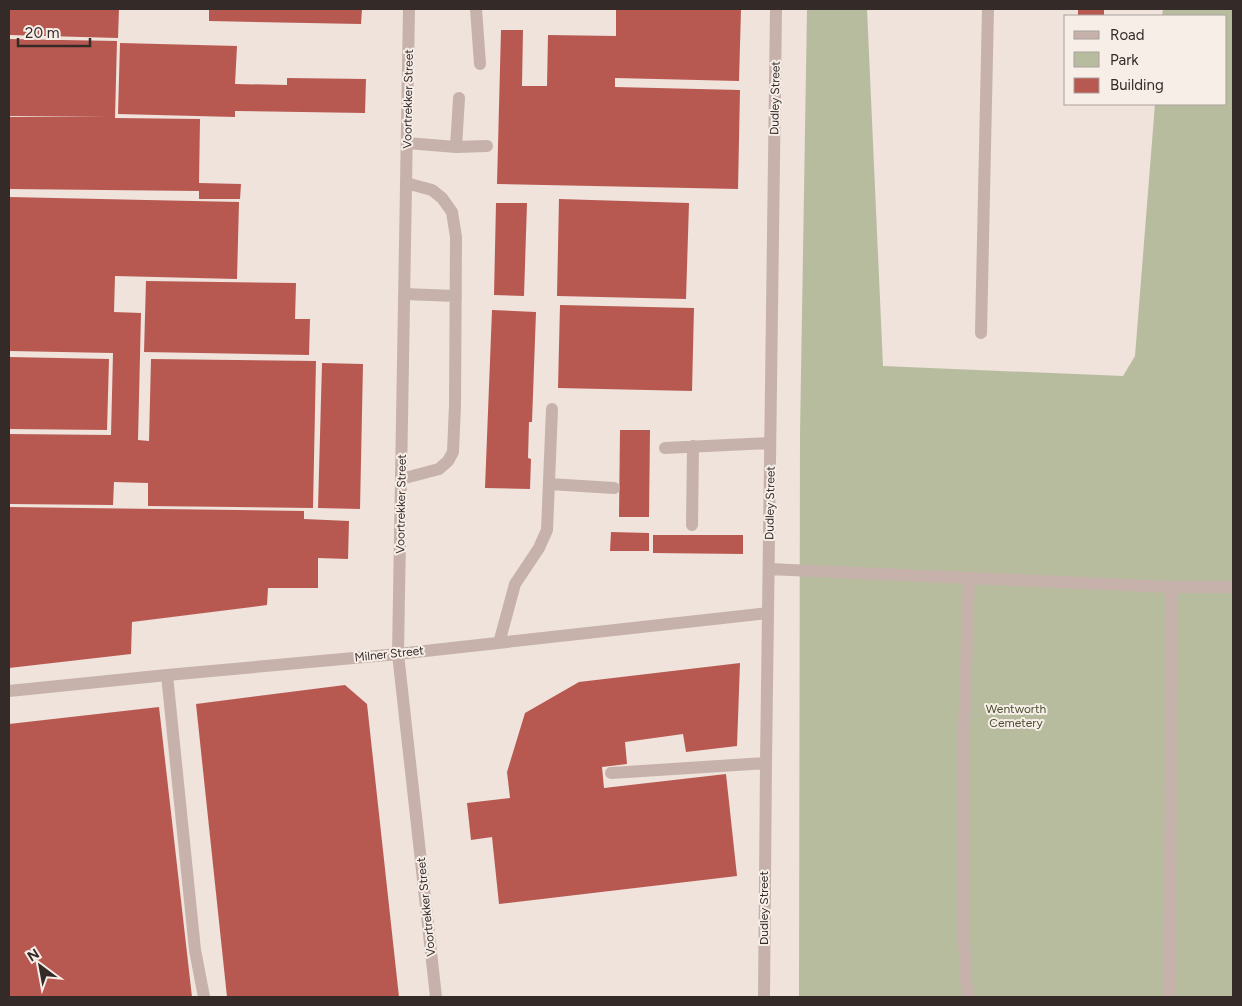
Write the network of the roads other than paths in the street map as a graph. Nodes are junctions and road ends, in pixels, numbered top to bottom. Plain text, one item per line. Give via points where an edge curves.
1 (409, 9) edge
2 (476, 9) edge
3 (776, 9) edge
4 (988, 9) edge
5 (480, 64) dead end
6 (459, 98) dead end
7 (407, 143) junction
8 (488, 146) dead end
9 (456, 147) junction
10 (406, 183) junction
11 (404, 294) junction
12 (456, 296) junction
13 (982, 333) dead end
14 (552, 409) dead end
15 (770, 442) junction
16 (693, 446) junction
17 (665, 448) dead end
18 (401, 479) junction
19 (549, 484) junction
20 (614, 488) dead end
21 (692, 525) dead end
22 (769, 570) junction
23 (969, 578) junction
24 (1171, 587) junction
25 (1233, 587) edge
26 (768, 613) junction
27 (499, 643) junction
28 (398, 654) junction
29 (167, 675) junction
30 (9, 691) edge
31 (766, 763) junction
32 (611, 773) dead end
33 (204, 997) edge
34 (436, 997) edge
35 (764, 997) edge
36 (969, 997) edge
37 (1170, 997) edge

1 - 7 street, Voortrekker Street
2 - 5 street
3 - 15 street, Dudley Street
4 - 13 street
6 - 9 street
7 - 9 street
7 - 10 street, Voortrekker Street
8 - 9 street
10 - 11 street, Voortrekker Street
10 - 12 street via 432,190 452,212 456,237
11 - 12 street
11 - 18 street, Voortrekker Street
12 - 18 street via 453,452 439,470
14 - 19 street
15 - 16 street
15 - 22 street, Dudley Street
16 - 17 street
16 - 21 street
18 - 28 street, Voortrekker Street
19 - 20 street
19 - 27 street via 547,530 515,584
22 - 23 street
22 - 26 street, Dudley Street
23 - 24 street
23 - 36 street via 963,759 964,940
24 - 25 street
24 - 37 street
26 - 27 street, Milner Street
26 - 31 street, Dudley Street
27 - 28 street, Milner Street
28 - 29 street, Milner Street
28 - 34 street, Voortrekker Street
29 - 30 street, Milner Street
29 - 33 street via 195,950
31 - 32 street
31 - 35 street, Dudley Street

